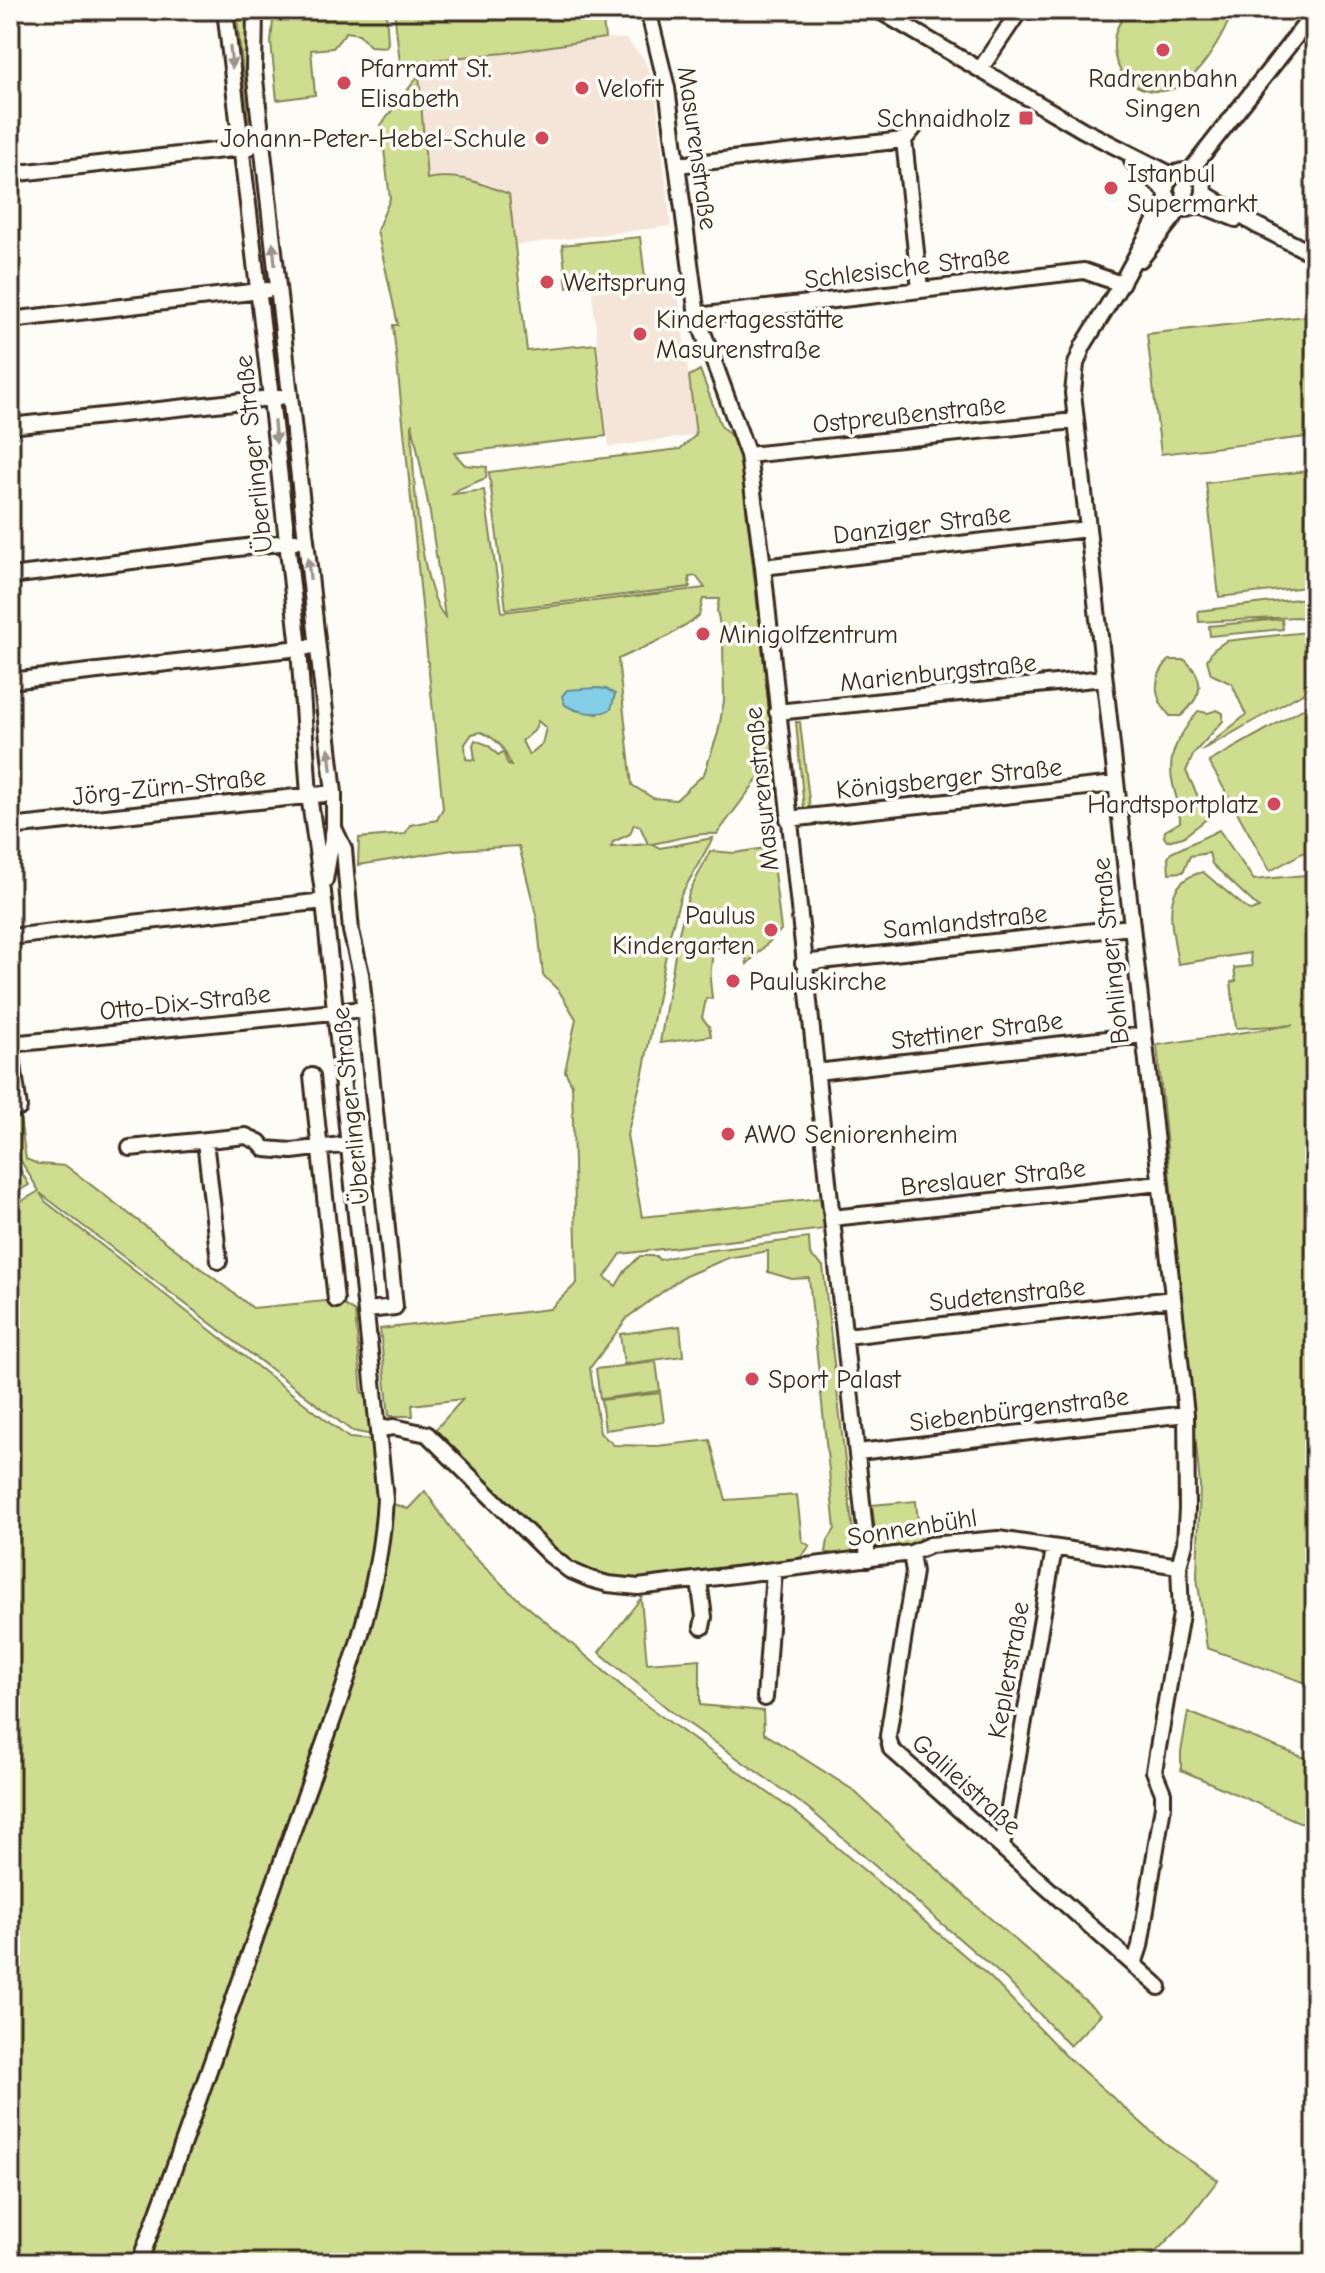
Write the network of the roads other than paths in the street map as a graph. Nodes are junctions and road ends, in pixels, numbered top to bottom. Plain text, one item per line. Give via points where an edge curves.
1 (225, 10) edge
2 (255, 10) edge
3 (640, 10) edge
4 (878, 10) edge
5 (1020, 10) edge
6 (1315, 12) edge
7 (651, 17) edge
8 (981, 68) junction
9 (918, 123) dead end
10 (904, 140) junction
11 (262, 146) junction
12 (241, 149) junction
13 (1120, 150) junction
14 (677, 165) junction
15 (10, 174) edge
16 (1172, 175) junction
17 (1195, 175) junction
18 (1167, 194) junction
19 (1201, 199) junction
20 (1181, 208) junction
21 (1315, 255) edge
22 (1121, 284) junction
23 (277, 289) junction
24 (920, 289) junction
25 (258, 291) junction
26 (697, 316) junction
27 (10, 320) edge
28 (289, 396) junction
29 (271, 398) junction
30 (1074, 421) junction
31 (10, 426) edge
32 (748, 455) junction
33 (1087, 529) junction
34 (306, 540) junction
35 (287, 542) junction
36 (763, 567) junction
37 (10, 576) edge
38 (318, 646) junction
39 (299, 648) junction
40 (1104, 678) junction
41 (10, 681) edge
42 (777, 712) junction
43 (1115, 784) junction
44 (334, 793) junction
45 (309, 795) junction
46 (788, 819) junction
47 (10, 827) edge
48 (334, 828) junction
49 (324, 896) junction
50 (1131, 927) junction
51 (10, 937) edge
52 (803, 963) junction
53 (364, 1009) junction
54 (336, 1011) junction
55 (1143, 1035) junction
56 (10, 1043) edge
57 (816, 1072) junction
58 (312, 1076) dead end
59 (19, 1108) dead end
60 (205, 1141) junction
61 (350, 1144) junction
62 (319, 1146) junction
63 (130, 1148) dead end
64 (1160, 1183) junction
65 (832, 1218) junction
66 (219, 1261) dead end
67 (1173, 1299) junction
68 (336, 1300) dead end
69 (367, 1310) junction
70 (846, 1336) junction
71 (1186, 1414) junction
72 (379, 1429) junction
73 (858, 1452) junction
74 (1054, 1549) junction
75 (911, 1553) junction
76 (868, 1559) junction
77 (1179, 1566) junction
78 (774, 1571) junction
79 (699, 1581) junction
80 (702, 1627) dead end
81 (765, 1698) dead end
82 (1002, 1847) junction
83 (1134, 1964) junction
84 (1159, 1987) dead end
85 (139, 2263) edge

1 -> 12 street, Überlinger Straße
2 - 11 street, Überlinger Straße via 254,70
3 - 7 street, Masurenstraße
4 - 8 street
5 - 8 street
6 - 17 street via 1232,117
7 - 14 street, Masurenstraße
8 - 13 street
9 - 10 street
10 - 14 street
10 - 24 street
11 - 12 street
23 -> 11 street, Überlinger Straße
12 - 15 street
12 - 25 street, Überlinger Straße
13 - 16 street
13 - 18 street
14 - 26 street, Masurenstraße
16 - 17 street
16 - 18 street
17 - 19 street
18 - 20 street
18 - 22 street, Bohlinger Straße
19 - 20 street
19 - 21 street
20 - 22 street, Bohlinger Straße
22 - 24 street, Schlesische Straße via 1084,271
22 - 30 street, Bohlinger Straße via 1076,364
23 - 25 street
23 - 28 street, Überlinger Straße
24 - 26 street, Schlesische Straße
25 - 27 street
25 - 29 street, Überlinger Straße
26 - 32 street, Masurenstraße
28 - 29 street
28 - 34 street, Überlinger Straße
29 - 31 street
29 -> 35 street, Überlinger Straße
30 - 32 street, Ostpreußenstraße
30 - 33 street, Bohlinger Straße
32 - 36 street, Masurenstraße
33 - 36 street, Danziger Straße
33 - 40 street, Bohlinger Straße
34 - 35 street
38 -> 34 street, Überlinger Straße
35 - 37 street
35 - 39 street, Überlinger Straße
36 - 42 street, Masurenstraße
38 - 39 street
44 -> 38 street, Überlinger Straße
39 - 41 street
39 - 45 street, Überlinger Straße
40 - 42 street, Marienburgstraße
40 - 43 street, Bohlinger Straße
42 - 46 street, Masurenstraße
43 - 46 street, Königsberger Straße
43 - 50 street, Bohlinger Straße
44 - 45 street, Jörg-Zürn-Straße
44 - 48 street, Überlinger Straße
45 - 47 street, Jörg-Zürn-Straße
45 - 49 street, Überlinger Straße
46 - 52 street, Masurenstraße
48 - 49 street, Überlinger Straße
48 - 53 street, Überlinger Straße via 344,849
49 - 51 street
49 - 54 street, Überlinger Straße
50 - 52 street, Samlandstraße
50 - 55 street, Bohlinger Straße
52 - 57 street, Masurenstraße
53 - 54 street, Otto-Dix-Straße
53 - 69 street, Überlinger Straße via 395,1307
54 - 56 street, Otto-Dix-Straße
54 - 61 street, Überlinger Straße
55 - 57 street, Stettiner Straße
55 - 64 street, Bohlinger Straße
56 - 59 street
57 - 65 street, Masurenstraße
58 - 62 street
60 - 62 street via 246,1136 265,1149
60 - 63 street
60 - 66 street
61 - 62 street
61 - 69 street, Überlinger Straße
62 - 68 street
64 - 65 street, Breslauer Straße
64 - 67 street, Bohlinger Straße
65 - 70 street, Masurenstraße
67 - 70 street, Sudetenstraße
67 - 71 street, Bohlinger Straße
69 - 72 street, Überlinger Straße
70 - 73 street, Masurenstraße
71 - 73 street, Siebenbürgenstraße
71 - 77 street, Bohlinger Straße via 1185,1543
72 - 79 street, Sonnenbühl via 427,1434 569,1570 608,1584 638,1587
72 - 85 street, Überlinger Straße via 385,1499 374,1582 341,1693
73 - 76 street, Masurenstraße
74 - 75 street, Sonnenbühl via 998,1539 930,1545
74 - 77 street, Sonnenbühl
74 - 82 street, Keplerstraße
75 - 76 street, Sonnenbühl
75 - 82 street, Galileistraße via 914,1572 888,1736 891,1749
76 - 78 street, Sonnenbühl
77 - 83 street, Bohlinger Straße via 1181,1614 1154,1771 1163,1806
78 - 79 street, Sonnenbühl
78 - 81 street
79 - 80 street
82 - 83 street, Galileistraße
83 - 84 street, Galileistraße

